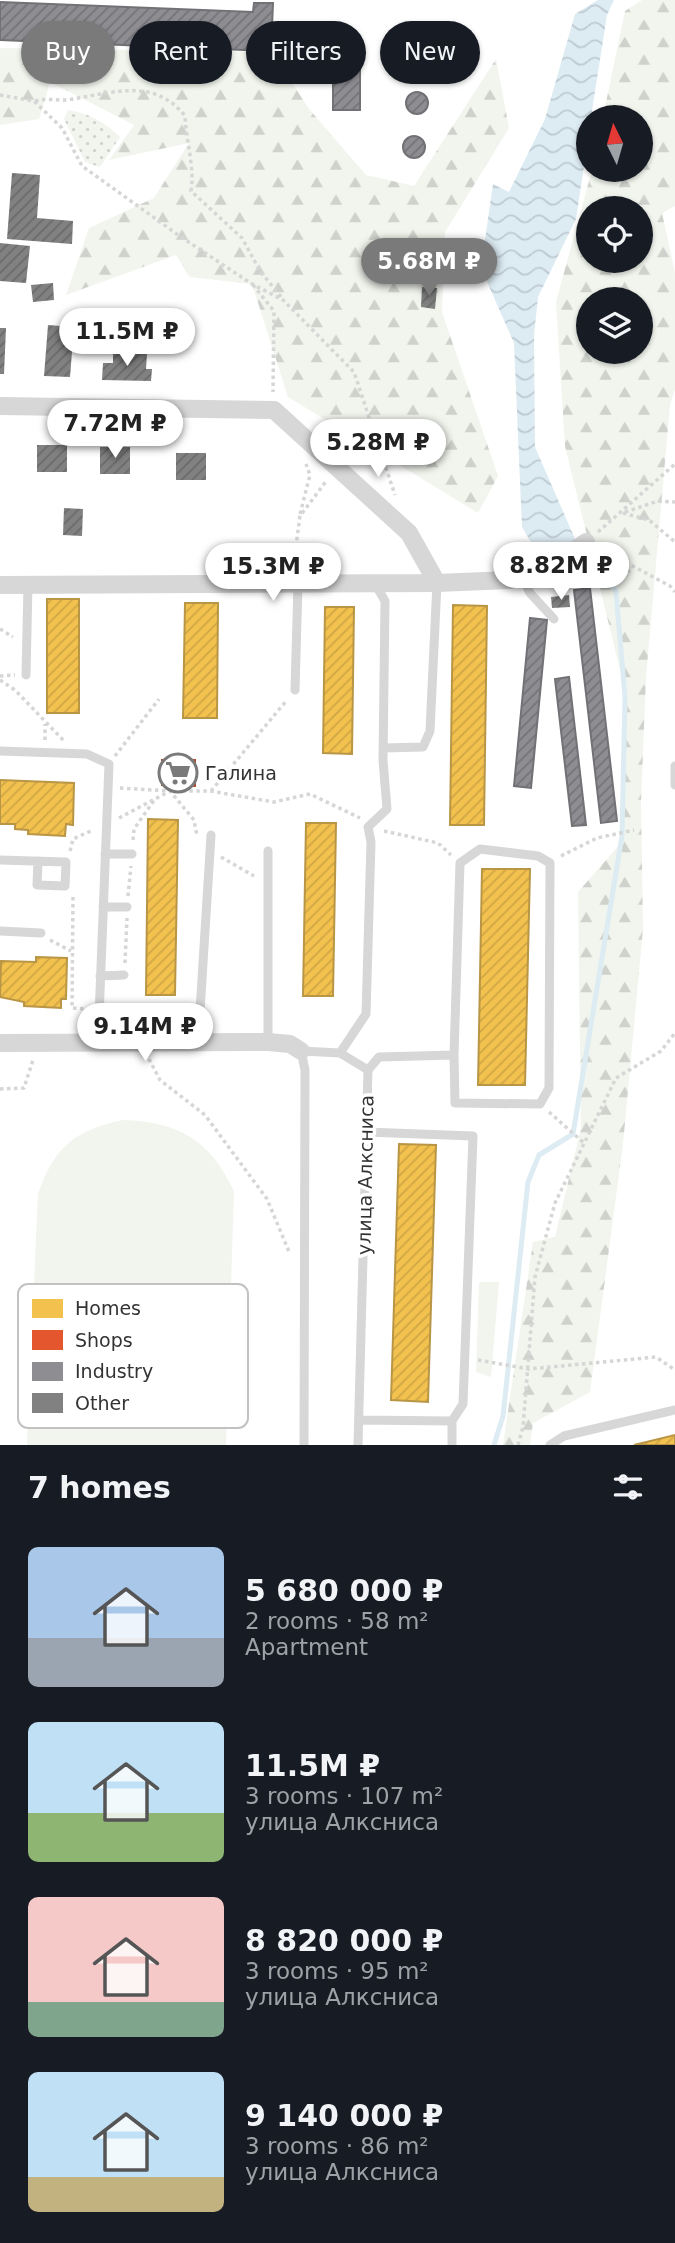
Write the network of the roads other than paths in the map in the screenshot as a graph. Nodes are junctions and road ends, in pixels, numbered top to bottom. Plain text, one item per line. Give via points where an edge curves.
1 (0, 407) edge
2 (586, 542) road end
3 (523, 577) junction
4 (375, 583) junction
5 (436, 583) junction
6 (294, 584) junction
7 (0, 585) edge
8 (27, 585) junction
9 (554, 619) dead end
10 (26, 675) dead end
11 (295, 690) road end
12 (383, 748) junction
13 (0, 751) edge
14 (675, 766) edge
15 (675, 785) edge
16 (211, 835) dead end
17 (268, 850) dead end
18 (105, 854) junction
19 (132, 855) road end
20 (0, 860) edge
21 (38, 862) junction
22 (103, 907) junction
23 (127, 907) road end
24 (0, 931) edge
25 (41, 933) dead end
26 (124, 975) road end
27 (100, 976) junction
28 (268, 1042) junction
29 (0, 1043) edge
30 (198, 1043) junction
31 (98, 1045) junction
32 (300, 1051) junction
33 (340, 1054) junction
34 (454, 1055) junction
35 (368, 1070) junction
36 (366, 1132) junction
37 (675, 1410) edge
38 (359, 1420) junction
39 (452, 1421) junction
40 (304, 1445) edge
41 (358, 1445) edge
42 (452, 1445) edge
43 (550, 1445) edge

1 - 5 street via 274,410 409,533
2 - 3 street via 542,573
3 - 5 street
3 - 9 lane via 530,593
4 - 5 street
4 - 6 street
4 - 12 lane via 386,601
5 - 12 lane via 430,731 422,747
6 - 8 street
6 - 11 lane
7 - 8 street
8 - 10 lane
12 - 33 lane via 387,810 368,827 366,1014
13 - 18 lane via 87,754 108,764
14 - 15 lane
16 - 30 lane
17 - 28 lane
18 - 19 lane
18 - 22 lane
20 - 21 lane
21 - 21 lane via 66,862 65,886 37,885
22 - 23 lane
22 - 27 lane
24 - 25 lane
26 - 27 lane
27 - 31 lane
28 - 30 street, улица Алксниса
28 - 32 street, улица Алксниса via 290,1044
29 - 31 street, улица Алксниса
30 - 31 street, улица Алксниса
32 - 33 lane, улица Алксниса
32 - 40 lane via 305,1070
33 - 35 lane, улица Алксниса
34 - 34 lane via 460,863 480,849 538,856 550,863 549,1088 540,1104 455,1103
34 - 35 lane via 380,1057
35 - 36 lane, улица Алксниса
36 - 38 lane, улица Алксниса
36 - 39 lane via 473,1136 463,1404
37 - 43 lane via 564,1436
38 - 39 lane
38 - 41 lane, улица Алксниса
39 - 42 lane

